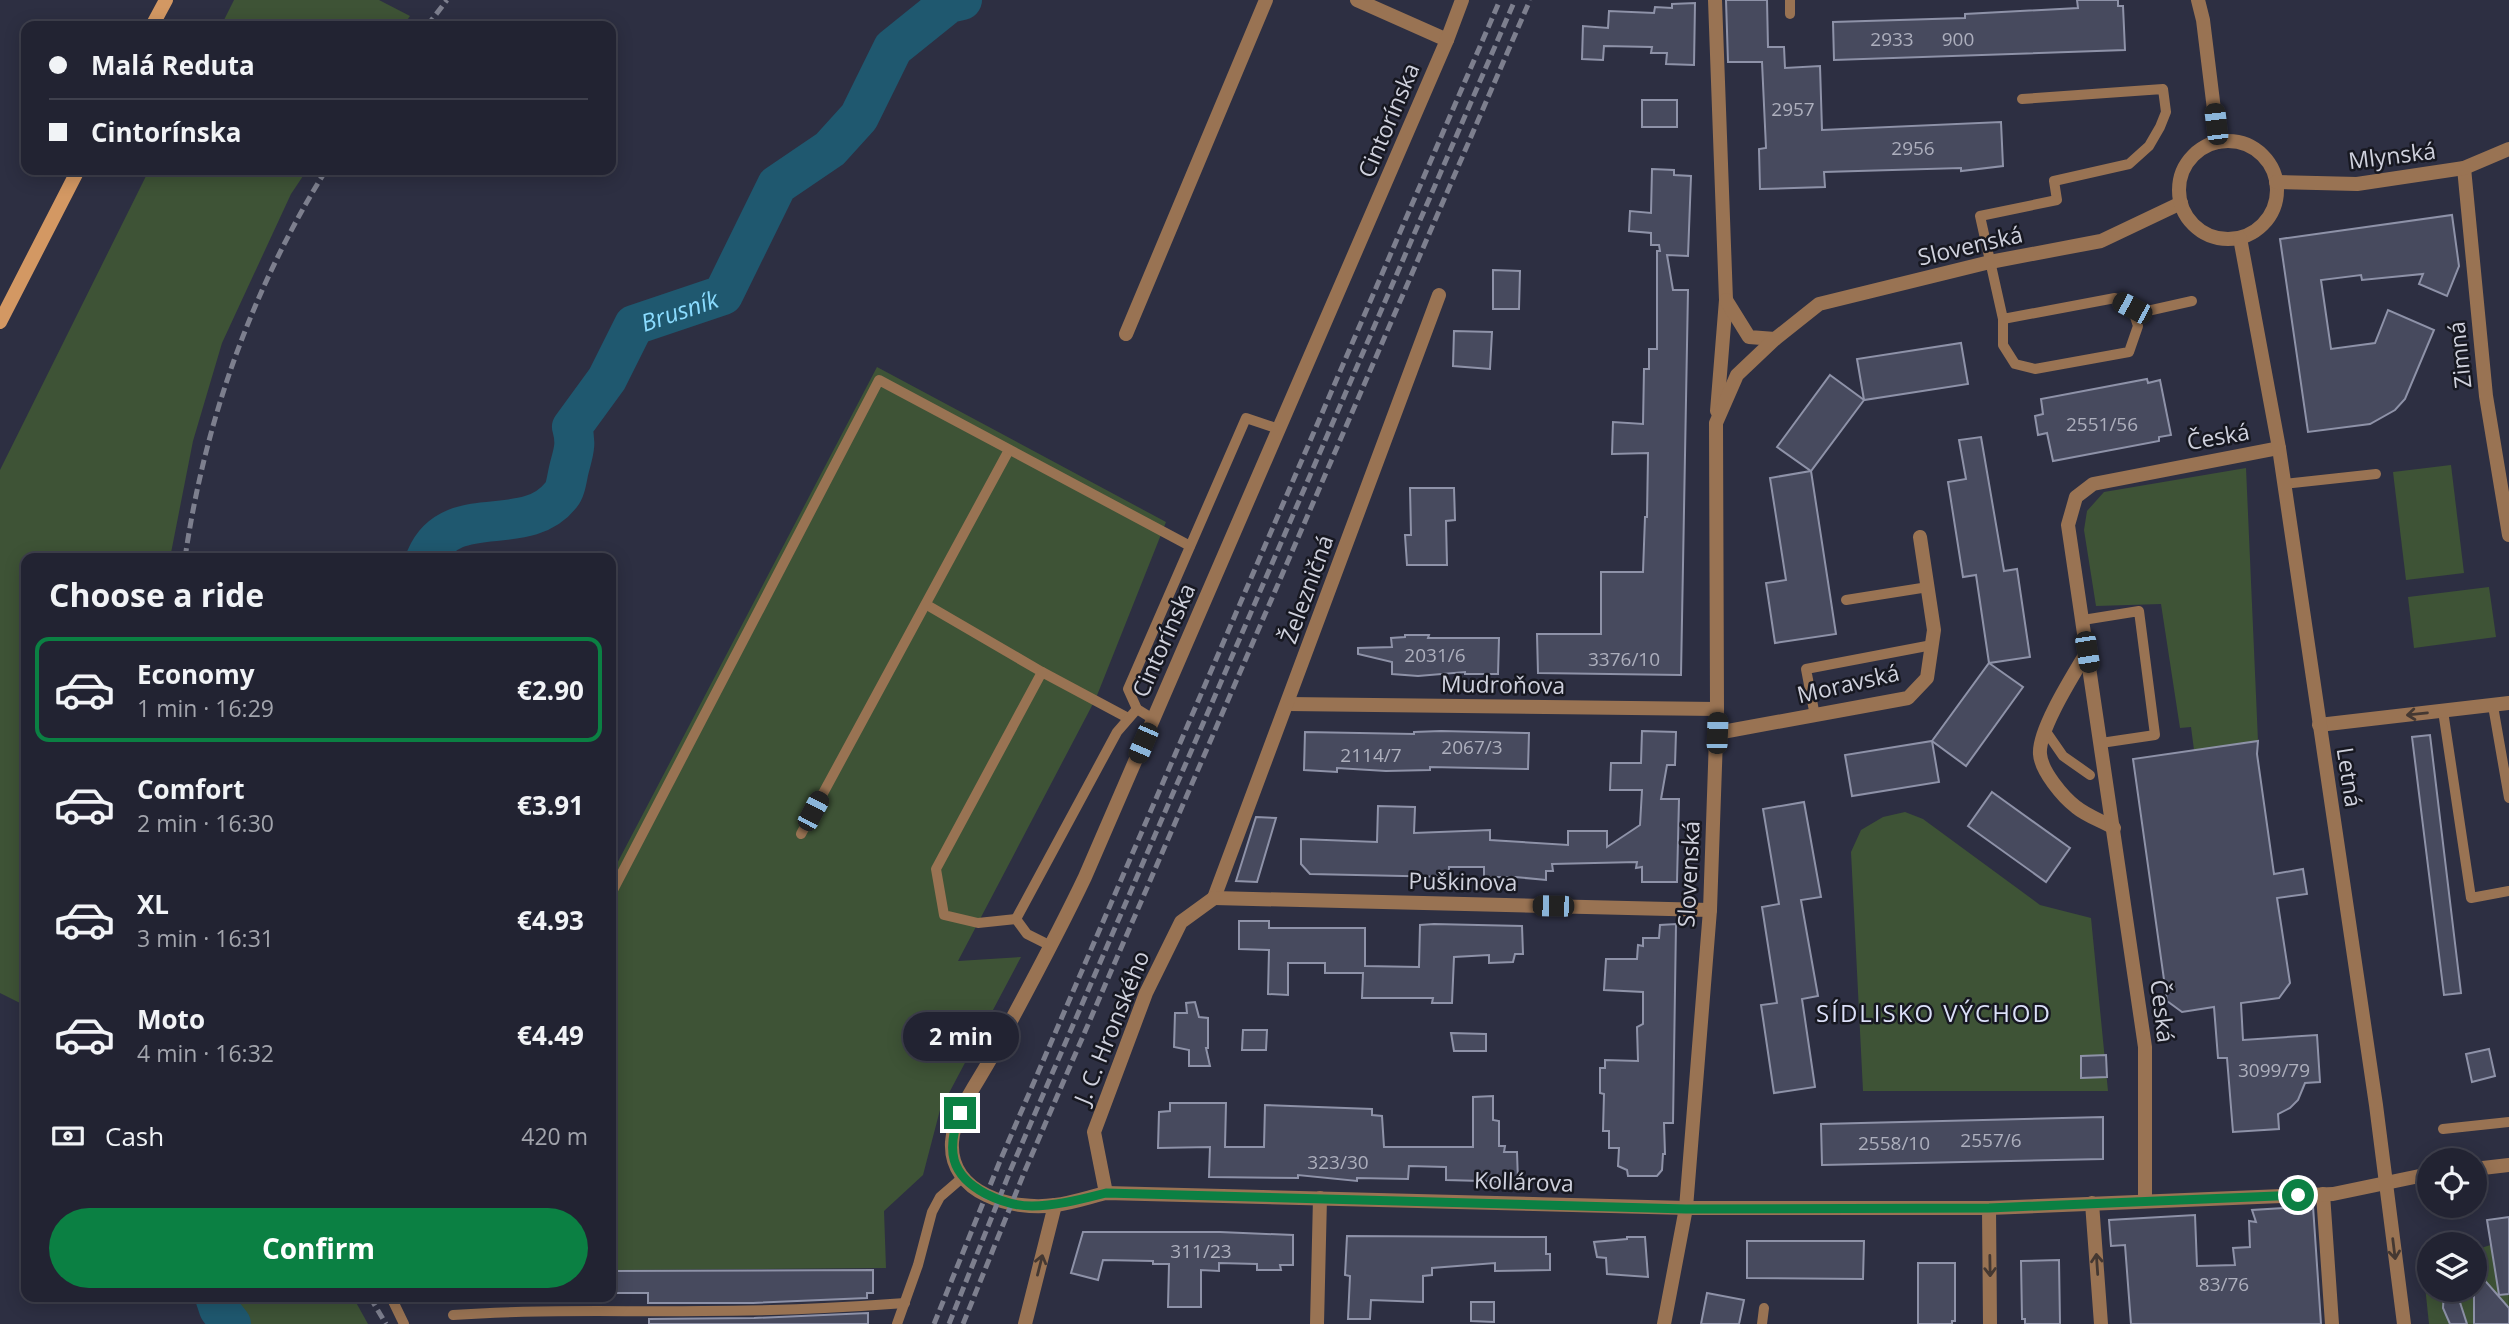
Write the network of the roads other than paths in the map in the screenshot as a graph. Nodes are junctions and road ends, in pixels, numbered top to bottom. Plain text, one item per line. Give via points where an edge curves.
1 (166, 0) edge
2 (1266, 0) edge
3 (1357, 0) edge
4 (1462, 0) edge
5 (1715, 0) edge
6 (1790, 0) edge
7 (2198, 0) edge
8 (1790, 14) dead end
9 (155, 21) edge
10 (1447, 40) junction
11 (2022, 99) dead end
12 (2218, 142) junction
13 (2509, 149) edge
14 (2464, 168) junction
15 (75, 175) edge
16 (2276, 181) junction
17 (2180, 203) junction
18 (2240, 238) junction
19 (1990, 262) junction
20 (1439, 295) dead end
21 (1726, 300) junction
22 (2192, 302) dead end
23 (2134, 314) junction
24 (2003, 319) junction
25 (0, 321) edge
26 (1126, 334) dead end
27 (1775, 339) junction
28 (1716, 423) junction
29 (1279, 429) junction
30 (2279, 449) junction
31 (1009, 450) junction
32 (2376, 474) dead end
33 (2284, 484) junction
34 (2509, 535) edge
35 (1920, 537) dead end
36 (1190, 546) junction
37 (1928, 587) junction
38 (1846, 600) dead end
39 (926, 605) junction
40 (2083, 620) junction
41 (1932, 645) junction
42 (2087, 652) junction
43 (1042, 672) junction
44 (2509, 703) edge
45 (1288, 704) junction
46 (2493, 706) junction
47 (1136, 709) junction
48 (1717, 709) junction
49 (2443, 711) junction
50 (1815, 716) junction
51 (1128, 719) junction
52 (1153, 719) junction
53 (2319, 725) junction
54 (2045, 730) junction
55 (1717, 733) junction
56 (2101, 743) junction
57 (2090, 775) dead end
58 (2509, 798) edge
59 (2114, 828) junction
60 (801, 834) dead end
61 (616, 884) edge
62 (2509, 891) edge
63 (1214, 898) junction
64 (1710, 910) junction
65 (1016, 919) junction
66 (1051, 946) junction
67 (2509, 1122) edge
68 (2443, 1129) dead end
69 (2509, 1165) edge
70 (2487, 1168) edge
71 (2417, 1176) edge
72 (962, 1178) junction
73 (2385, 1182) junction
74 (1106, 1193) junction
75 (2323, 1194) junction
76 (1320, 1198) junction
77 (2145, 1201) junction
78 (2092, 1203) junction
79 (1055, 1205) junction
80 (1989, 1208) junction
81 (1686, 1209) junction
82 (393, 1302) edge
83 (905, 1303) junction
84 (1764, 1308) dead end
85 (453, 1315) dead end
86 (404, 1324) edge
87 (897, 1324) edge
88 (1024, 1324) edge
89 (1317, 1324) edge
90 (1664, 1324) edge
91 (1762, 1324) edge
92 (1990, 1324) edge
93 (2101, 1324) edge
94 (2332, 1324) edge
95 (2404, 1324) edge

1 - 9 main road
2 - 26 street
3 - 10 street
4 - 10 street, Cintorínska
5 - 21 street, Slovenská
6 - 8 lane
7 - 12 street
10 - 29 street, Cintorínska
11 - 19 lane via 2163,89 2166,112 2149,146 2129,164 2054,181 2057,200 1980,215
12 - 16 street via 2249,146 2262,155
12 - 17 street via 2204,148 2187,165 2179,187
13 - 14 street, Mlynská
14 - 16 street, Mlynská via 2357,184
14 - 34 street, Zimná via 2486,396
15 - 25 main road
16 - 18 street via 2276,200 2269,217
17 - 18 street via 2186,217 2209,236
17 - 19 street, Slovenská via 2101,241
18 - 30 street, Letná
19 - 24 lane
19 - 27 street, Slovenská via 1819,304
20 - 45 street, Železničná
21 - 27 street, Slovenská via 1749,337
21 - 28 street, Slovenská
22 - 23 lane
23 - 24 lane via 2115,299
23 - 24 lane via 2138,326 2129,352 2035,369 2015,364 2003,345
27 - 28 street, Slovenská via 1737,375
28 - 48 street, Slovenská
29 - 36 lane via 1246,418
29 - 52 street, Cintorínska
30 - 33 street, Letná
30 - 40 street, Česká via 2093,484 2076,497 2068,524
31 - 36 lane
31 - 39 lane
31 - 61 lane via 879,380
32 - 33 lane
33 - 53 street, Letná
35 - 37 street, Moravská
36 - 47 lane via 1128,689
37 - 38 lane
37 - 41 street, Moravská
39 - 43 lane
39 - 60 lane
40 - 42 street, Česká
40 - 56 lane via 2139,611 2155,735
41 - 50 street, Moravská via 1927,678 1908,698
41 - 50 lane via 1806,669
42 - 54 street
42 - 56 street, Česká
43 - 51 lane
43 - 65 lane via 936,869 944,915 978,923
44 - 46 street
45 - 48 street, Mudroňova
45 - 63 street, Železničná
46 - 49 street
46 - 58 lane
47 - 51 lane
47 - 52 lane
48 - 55 street, Slovenská
49 -> 53 street
49 - 62 lane via 2471,898
50 - 55 street, Moravská
51 - 65 lane
52 - 66 street, Cintorínska
53 - 73 street, Letná
54 - 57 lane via 2063,756
54 - 59 street via 2039,754 2049,778 2076,807
55 - 64 street, Slovenská
56 - 59 street, Česká
59 - 77 street, Česká via 2146,1047
63 - 64 street, Puškinova
63 - 74 street, J. C. Hronského via 1181,922 1146,993 1094,1132
64 - 81 street, Slovenská
65 - 66 lane via 1027,934
66 - 72 street, Cintorínska via 960,1113 953,1155
67 - 68 lane
69 - 70 street
71 - 73 street, Kollárova
72 - 79 street, Kollárova via 992,1198 1011,1204
72 - 83 lane via 932,1212
73 - 75 street, Kollárova
73 -> 95 street, Letná
74 - 76 street, Kollárova
74 - 79 street, Kollárova
75 - 77 street, Kollárova
75 - 94 street
76 - 81 street, Kollárova
76 - 89 street
77 - 78 street, Kollárova
78 - 80 street, Kollárova
93 -> 78 street
88 -> 79 street
80 - 81 street, Kollárova
80 -> 92 street
81 - 90 street, Slovenská
82 - 86 lane
83 - 85 lane via 854,1308
83 - 87 lane
84 - 91 lane

